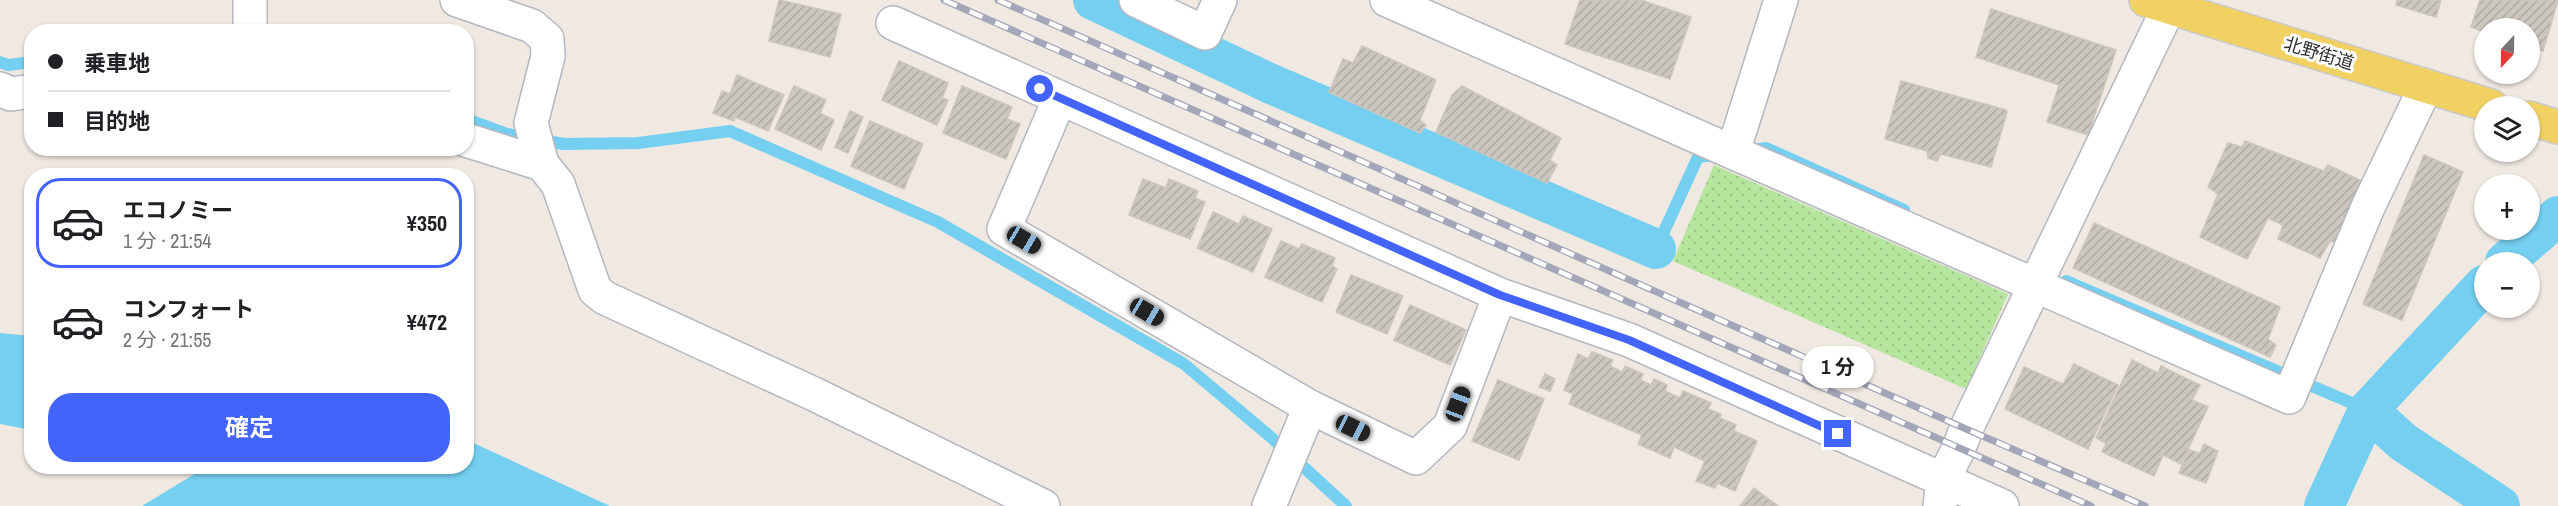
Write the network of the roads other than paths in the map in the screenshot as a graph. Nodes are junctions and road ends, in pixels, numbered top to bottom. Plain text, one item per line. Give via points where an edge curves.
1 (250, 0) edge
2 (457, 0) edge
3 (1136, 0) edge
4 (1220, 0) edge
5 (1387, 0) edge
6 (1781, 0) edge
7 (2157, 3) edge
8 (250, 24) edge
9 (893, 24) dead end
10 (2426, 86) junction
11 (0, 89) edge
12 (24, 93) edge
13 (1060, 98) junction
14 (2474, 101) edge
15 (2540, 121) edge
16 (2558, 127) edge
17 (474, 143) edge
18 (1733, 152) junction
19 (542, 164) junction
20 (2036, 285) junction
21 (1500, 295) junction
22 (1310, 407) junction
23 (1941, 493) edge
24 (1043, 506) edge
25 (1269, 506) edge
26 (2002, 506) edge

1 - 8 street
2 - 19 street via 532,26 547,39 548,56 531,123
3 - 4 street via 1205,33
5 - 18 street
6 - 18 street
7 - 10 main road, 北野街道
7 - 20 street
9 - 13 street
10 - 14 main road, 北野街道
10 - 20 street via 2368,207 2289,397
11 - 12 street via 11,94
13 - 21 street
13 - 22 street via 1004,229
15 - 16 main road
17 - 19 street
18 - 20 street
19 - 24 street via 558,184 595,290 605,298
20 - 23 street
21 - 22 street via 1450,426 1416,458
21 - 23 street via 1629,340
22 - 25 street
23 - 26 street

